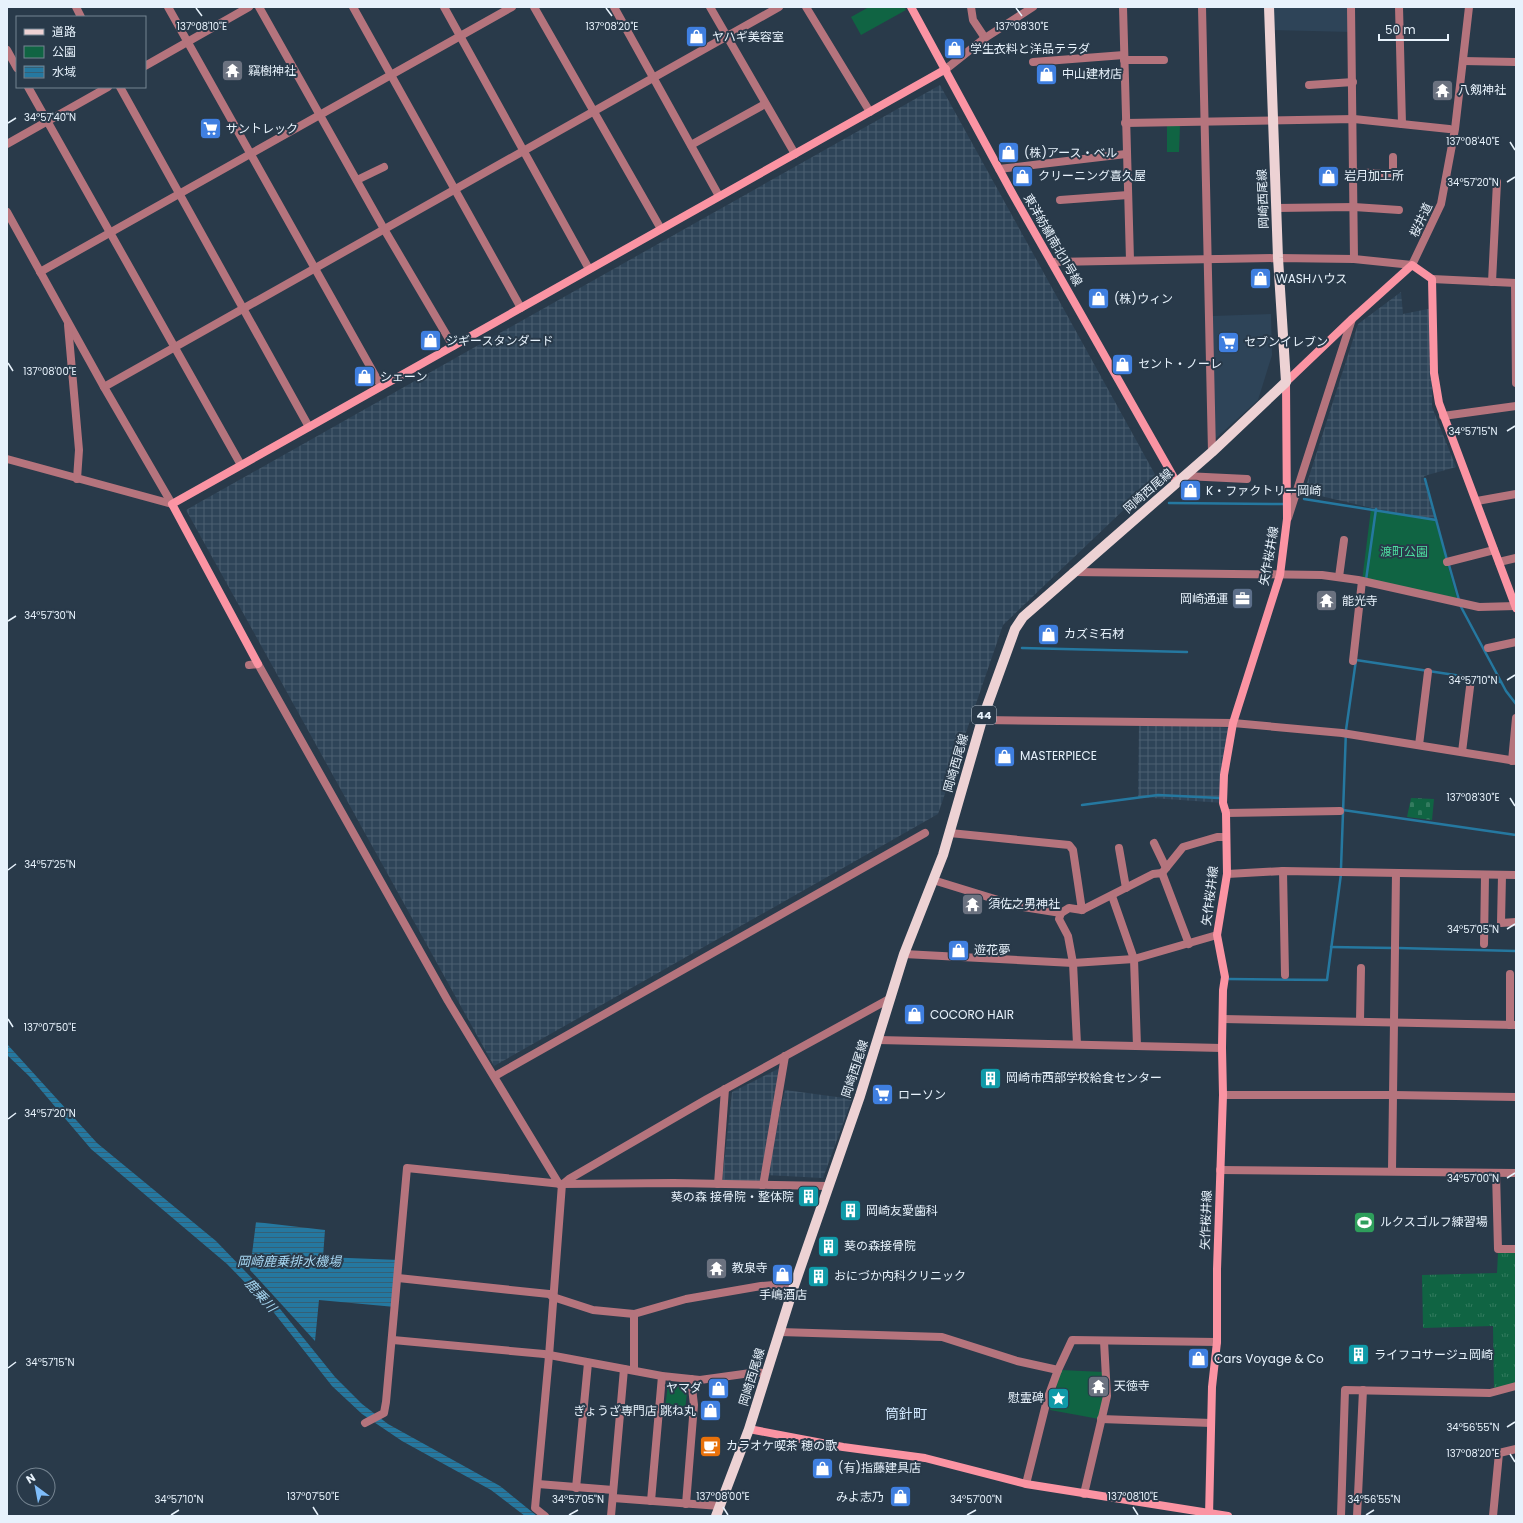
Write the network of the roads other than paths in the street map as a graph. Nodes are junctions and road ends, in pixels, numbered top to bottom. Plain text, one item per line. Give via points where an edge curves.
1 (76, 7) edge
2 (168, 7) edge
3 (249, 7) edge
4 (259, 7) edge
5 (353, 7) edge
6 (444, 7) edge
7 (512, 7) edge
8 (534, 7) edge
9 (614, 7) edge
10 (710, 7) edge
11 (779, 7) edge
12 (806, 7) edge
13 (911, 7) edge
14 (971, 7) edge
15 (1034, 7) edge
16 (1122, 7) edge
17 (1202, 7) edge
18 (1269, 7) edge
19 (1351, 7) edge
20 (1399, 7) edge
21 (1470, 7) edge
22 (80, 16) edge
23 (460, 36) junction
24 (727, 36) junction
25 (985, 38) junction
26 (187, 42) junction
27 (7, 50) edge
28 (1124, 58) junction
29 (1164, 60) dead end
30 (1463, 61) junction
31 (1033, 62) dead end
32 (1516, 62) edge
33 (146, 65) edge
34 (16, 66) edge
35 (946, 69) junction
36 (390, 75) junction
37 (652, 78) junction
38 (1353, 82) junction
39 (1309, 85) dead end
40 (29, 88) edge
41 (106, 88) edge
42 (121, 88) edge
43 (765, 104) junction
44 (593, 112) junction
45 (870, 112) junction
46 (320, 115) junction
47 (1354, 119) junction
48 (1273, 120) junction
49 (1204, 121) junction
50 (47, 122) junction
51 (1125, 123) junction
52 (1402, 124) junction
53 (1449, 129) dead end
54 (7, 144) edge
55 (691, 145) junction
56 (524, 151) junction
57 (250, 154) junction
58 (795, 154) junction
59 (1126, 154) junction
60 (1393, 157) dead end
61 (384, 167) dead end
62 (999, 169) junction
63 (1354, 172) junction
64 (357, 180) junction
65 (1497, 182) dead end
66 (454, 190) junction
67 (179, 194) junction
68 (1128, 195) junction
69 (719, 196) junction
70 (1060, 200) dead end
71 (1354, 207) junction
72 (1276, 208) junction
73 (1399, 210) dead end
74 (7, 212) edge
75 (661, 229) junction
76 (384, 230) junction
77 (110, 233) junction
78 (1278, 258) junction
79 (1130, 260) junction
80 (1209, 260) junction
81 (1354, 260) junction
82 (1052, 262) junction
83 (1412, 265) junction
84 (315, 268) junction
85 (590, 269) junction
86 (40, 272) junction
87 (1432, 279) junction
88 (1492, 282) junction
89 (1515, 283) edge
90 (521, 308) junction
91 (243, 309) junction
92 (1352, 319) junction
93 (68, 322) junction
94 (453, 346) junction
95 (1516, 347) edge
96 (174, 348) junction
97 (1286, 382) junction
98 (1516, 384) edge
99 (381, 386) junction
100 (104, 387) junction
101 (1516, 406) edge
102 (1444, 416) junction
103 (309, 427) junction
104 (1212, 452) junction
105 (7, 460) edge
106 (241, 465) junction
107 (77, 479) junction
108 (1181, 479) junction
109 (1247, 479) dead end
110 (1516, 494) edge
111 (1476, 501) junction
112 (172, 504) junction
113 (1287, 520) junction
114 (1344, 540) dead end
115 (1494, 550) junction
116 (1516, 558) edge
117 (1447, 562) dead end
118 (1499, 562) junction
119 (1073, 572) junction
120 (1280, 575) junction
121 (1339, 577) junction
122 (1362, 581) junction
123 (1516, 607) edge
124 (1516, 642) edge
125 (1488, 648) dead end
126 (1353, 661) dead end
127 (258, 664) junction
128 (248, 665) dead end
129 (1428, 672) dead end
130 (1471, 679) dead end
131 (1516, 718) edge
132 (982, 720) junction
133 (1233, 723) junction
134 (1419, 745) junction
135 (1462, 752) junction
136 (1514, 761) edge
137 (1340, 811) dead end
138 (1226, 813) junction
139 (925, 833) dead end
140 (950, 834) junction
141 (1226, 837) junction
142 (1154, 843) dead end
143 (1119, 848) dead end
144 (1164, 870) junction
145 (1283, 871) junction
146 (1396, 873) junction
147 (1227, 874) junction
148 (1485, 875) junction
149 (1502, 875) junction
150 (1516, 876) edge
151 (933, 880) junction
152 (1126, 888) junction
153 (1112, 896) junction
154 (1082, 910) junction
155 (1061, 913) junction
156 (1516, 922) edge
157 (1217, 935) junction
158 (1189, 944) junction
159 (1484, 944) dead end
160 (904, 954) junction
161 (1134, 959) junction
162 (1073, 963) junction
163 (1361, 968) dead end
164 (1510, 974) dead end
165 (1284, 975) dead end
166 (891, 998) junction
167 (1223, 1019) junction
168 (1360, 1021) junction
169 (1396, 1022) junction
170 (1513, 1025) edge
171 (878, 1040) junction
172 (1077, 1044) junction
173 (1137, 1046) junction
174 (1222, 1048) junction
175 (785, 1056) junction
176 (495, 1076) junction
177 (725, 1089) junction
178 (1223, 1095) junction
179 (1394, 1095) junction
180 (1516, 1098) edge
181 (1220, 1170) junction
182 (1392, 1170) junction
183 (1496, 1173) junction
184 (1516, 1173) edge
185 (561, 1184) junction
186 (718, 1184) junction
187 (763, 1186) junction
188 (828, 1186) junction
189 (1516, 1249) edge
190 (398, 1278) junction
191 (794, 1286) junction
192 (553, 1297) junction
193 (634, 1314) junction
194 (780, 1332) junction
195 (392, 1340) junction
196 (1104, 1341) junction
197 (1217, 1342) junction
198 (549, 1356) junction
199 (588, 1363) junction
200 (624, 1369) junction
201 (634, 1370) junction
202 (1058, 1370) junction
203 (766, 1374) junction
204 (662, 1376) junction
205 (691, 1379) junction
206 (1516, 1386) edge
207 (1363, 1390) junction
208 (1101, 1419) junction
209 (365, 1423) dead end
210 (1211, 1423) junction
211 (749, 1429) junction
212 (1516, 1449) edge
213 (538, 1484) junction
214 (1026, 1484) junction
215 (576, 1488) junction
216 (613, 1494) junction
217 (1084, 1494) junction
218 (651, 1501) junction
219 (686, 1504) junction
220 (720, 1506) junction
221 (1209, 1515) edge
222 (545, 1516) edge
223 (611, 1516) edge
224 (716, 1516) edge
225 (1228, 1516) edge
226 (1341, 1516) edge
227 (1358, 1516) edge
228 (1493, 1516) edge

1 - 22 street
2 - 26 street
3 - 26 street
4 - 46 street
5 - 36 street
6 - 23 street
7 - 23 street
8 - 44 street
9 - 37 street
10 - 24 street
11 - 24 street
12 - 45 street
13 - 35 street, 東洋紡績南北11号線
14 - 25 street via 973,20
15 - 25 street
16 - 28 street
17 - 49 street
18 - 48 main road, 岡崎西尾線
19 - 38 street
20 - 52 street
21 - 30 street, 桜井道
23 - 36 street
23 - 56 street
24 - 37 street
24 - 43 street
25 - 35 street
26 - 33 street
26 - 57 street
27 - 34 street
28 - 29 street
28 - 31 street
28 - 51 street
30 - 32 street
30 - 83 street, 桜井道 via 1455,129 1441,204
35 - 45 street
35 - 62 street, 東洋紡績南北11号線
36 - 46 street
36 - 66 street
37 - 44 street
37 - 55 street
38 - 39 street
38 - 47 street
40 - 50 street
41 - 50 street
42 - 67 street
43 - 55 street
43 - 58 street
44 - 56 street
44 - 75 street
45 - 58 street
46 - 57 street
46 - 64 street
47 - 48 street
47 - 52 street
47 - 63 street
48 - 49 street
48 - 72 main road, 岡崎西尾線
49 - 51 street
49 - 80 street
50 - 54 street
50 - 77 street
51 - 59 street
52 - 53 street
55 - 69 street
56 - 66 street
56 - 85 street
57 - 67 street
57 - 84 street
58 - 69 street
59 - 62 street
59 - 68 street
60 - 63 street via 1393,174
61 - 64 street
62 - 82 street, 東洋紡績南北11号線
63 - 71 street
64 - 76 street
65 - 88 street
66 - 76 street
66 - 90 street
67 - 77 street
67 - 91 street
68 - 70 street
68 - 79 street
69 - 75 street
71 - 72 street
71 - 73 street
71 - 81 street
72 - 78 main road, 岡崎西尾線
74 - 86 street
75 - 85 street
76 - 84 street
76 - 94 street
77 - 86 street
77 - 96 street
78 - 80 street
78 - 81 street
78 - 97 main road, 岡崎西尾線
79 - 80 street
79 - 82 street
80 - 104 street
81 - 83 street
82 - 108 street, 東洋紡績南北11号線
83 - 87 street
83 - 92 street, 桜井道
84 - 91 street
84 - 99 street
85 - 90 street
86 - 93 street
87 - 88 street
87 - 102 street via 1434,373
88 - 89 street
89 - 95 street
90 - 94 street
91 - 96 street
91 - 103 street
92 - 97 street, 桜井道
92 - 113 street
93 - 100 street
93 - 107 street via 79,450
94 - 99 street
95 - 98 street
96 - 100 street
96 - 106 street
97 - 104 main road, 岡崎西尾線 / 44
97 - 113 street, 矢作桜井線
99 - 103 street
100 - 112 street
101 - 102 street
102 - 111 street
103 - 106 street
104 - 108 main road, 岡崎西尾線 / 44
105 - 107 street
106 - 112 street
107 - 112 street
108 - 109 street
108 - 119 main road, 岡崎西尾線 / 44
110 - 111 street
111 - 115 street
112 - 127 street
113 - 120 street, 矢作桜井線
114 - 121 street
115 - 117 street
115 - 118 street
116 - 118 street
118 - 123 street
119 - 120 street
119 - 132 main road, 岡崎西尾線 / 44 via 1023,616 1015,629
120 - 121 street
120 - 133 street, 矢作桜井線
121 - 122 street
122 - 123 street via 1479,607
122 - 126 street
124 - 125 street
127 - 128 street
127 - 176 street via 448,1001
129 - 134 street
130 - 135 street
131 - 136 street
132 - 133 street
132 - 140 main road, 岡崎西尾線 / 44
133 - 134 street via 1342,733
133 - 138 street, 矢作桜井線 via 1224,775 1223,803
134 - 135 street
135 - 136 street
137 - 138 street
138 - 141 street, 矢作桜井線
139 - 176 street
140 - 151 main road, 岡崎西尾線 / 44
140 - 154 street via 1069,845 1073,850
141 - 144 street via 1217,837 1183,847
141 - 147 street, 矢作桜井線
142 - 144 street
143 - 152 street
144 - 152 street
144 - 158 street
145 - 146 street
145 - 147 street
145 - 165 street
146 - 148 street
146 - 169 street
147 - 157 street, 矢作桜井線
148 - 149 street
148 - 159 street
149 - 150 street
149 - 156 street via 1501,923
151 - 155 street via 1017,906
151 - 160 main road, 岡崎西尾線 / 44
152 - 153 street
153 - 154 street
153 - 161 street
154 - 155 street via 1069,908
155 - 162 street via 1059,919 1068,936
157 - 158 street
157 - 167 street, 矢作桜井線 via 1225,977
158 - 161 street
160 - 162 street
160 - 166 main road, 岡崎西尾線 / 44
161 - 162 street
161 - 173 street
162 - 172 street
163 - 168 street
164 - 170 street
166 - 171 main road, 岡崎西尾線 / 44
166 - 175 street
167 - 168 street
167 - 174 street, 矢作桜井線
168 - 169 street
169 - 170 street
169 - 179 street
171 - 172 street
171 - 188 main road, 岡崎西尾線 / 44
172 - 173 street
173 - 174 street
174 - 178 street, 矢作桜井線
175 - 177 street
175 - 187 street
176 - 185 street
177 - 185 street
177 - 186 street
178 - 179 street
178 - 181 street, 矢作桜井線
179 - 180 street
179 - 182 street
181 - 182 street
181 - 197 street, 矢作桜井線
182 - 183 street
183 - 184 street
183 - 189 street via 1498,1249
185 - 186 street
185 - 190 street via 407,1168
185 - 192 street
186 - 187 street
187 - 188 street
188 - 191 main road, 岡崎西尾線 / 44
190 - 192 street via 549,1294
190 - 195 street
191 - 193 street via 761,1286 686,1299
191 - 194 main road, 岡崎西尾線 / 44
192 - 193 street via 593,1310
192 - 198 street
193 - 201 street
194 - 202 street via 942,1337 1016,1361
194 - 203 main road, 岡崎西尾線 / 44
195 - 198 street
195 - 209 street via 384,1413
196 - 197 street
196 - 202 street via 1072,1340
196 - 208 street via 1107,1396
197 - 210 street, 矢作桜井線
198 - 199 street
198 - 213 street
199 - 200 street
199 - 215 street
200 - 201 street
200 - 216 street
201 - 204 street
202 - 214 street via 1047,1400
203 - 205 street via 758,1372
203 - 211 main road, 岡崎西尾線 / 44
204 - 205 street
204 - 218 street
205 - 219 street via 694,1405
206 - 207 street via 1490,1393
207 - 226 street via 1345,1390
207 - 227 street
208 - 210 street
208 - 217 street
210 - 221 street, 矢作桜井線
211 - 214 street via 843,1447 925,1458
211 - 220 main road, 岡崎西尾線 / 44
212 - 228 street via 1499,1453
213 - 215 street
213 - 222 street via 535,1508
214 - 217 street
215 - 216 street
216 - 218 street
216 - 223 street
217 - 221 street
218 - 219 street
219 - 220 street
220 - 224 main road, 岡崎西尾線 / 44
221 - 225 street

